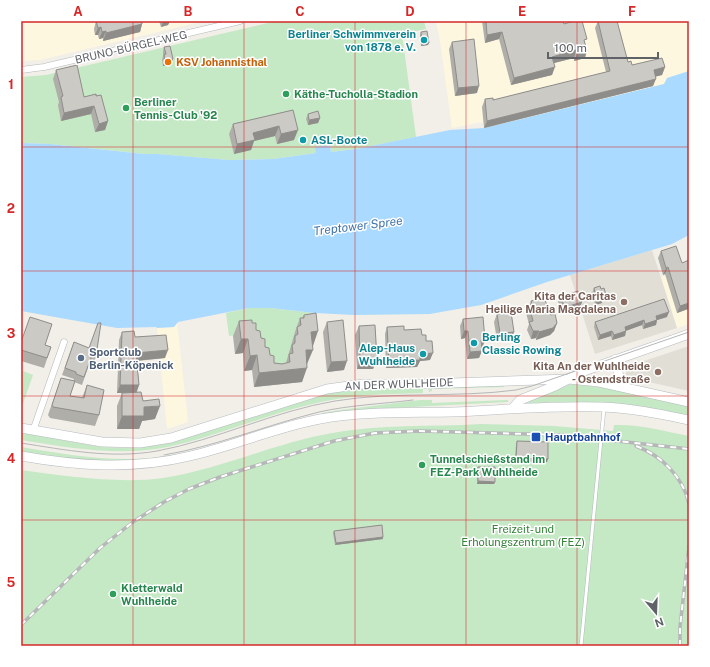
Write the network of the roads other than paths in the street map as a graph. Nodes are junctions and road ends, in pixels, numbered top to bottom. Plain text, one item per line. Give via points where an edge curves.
1 (240, 21) edge
2 (21, 70) edge
3 (689, 334) edge
4 (64, 342) dead end
5 (616, 359) junction
6 (569, 379) junction
7 (618, 386) junction
8 (689, 402) edge
9 (604, 407) junction
10 (512, 409) junction
11 (689, 420) edge
12 (21, 428) edge
13 (34, 430) junction
14 (21, 456) edge
15 (581, 646) edge

1 - 2 street, BRUNO-BÜRGEL-WEG via 44,67
3 - 5 main road
4 - 13 street
5 - 6 main road
5 - 7 main road
6 - 7 main road, AN DER WUHLHEIDE
6 - 10 main road via 520,400
6 - 13 main road, AN DER WUHLHEIDE via 334,387 185,434 140,443 102,442
7 - 8 main road, AN DER WUHLHEIDE
9 - 10 main road
9 - 11 main road
9 - 15 lane
10 - 14 main road via 368,413 334,417 289,426 189,456 151,463 108,466
12 - 13 main road, AN DER WUHLHEIDE

